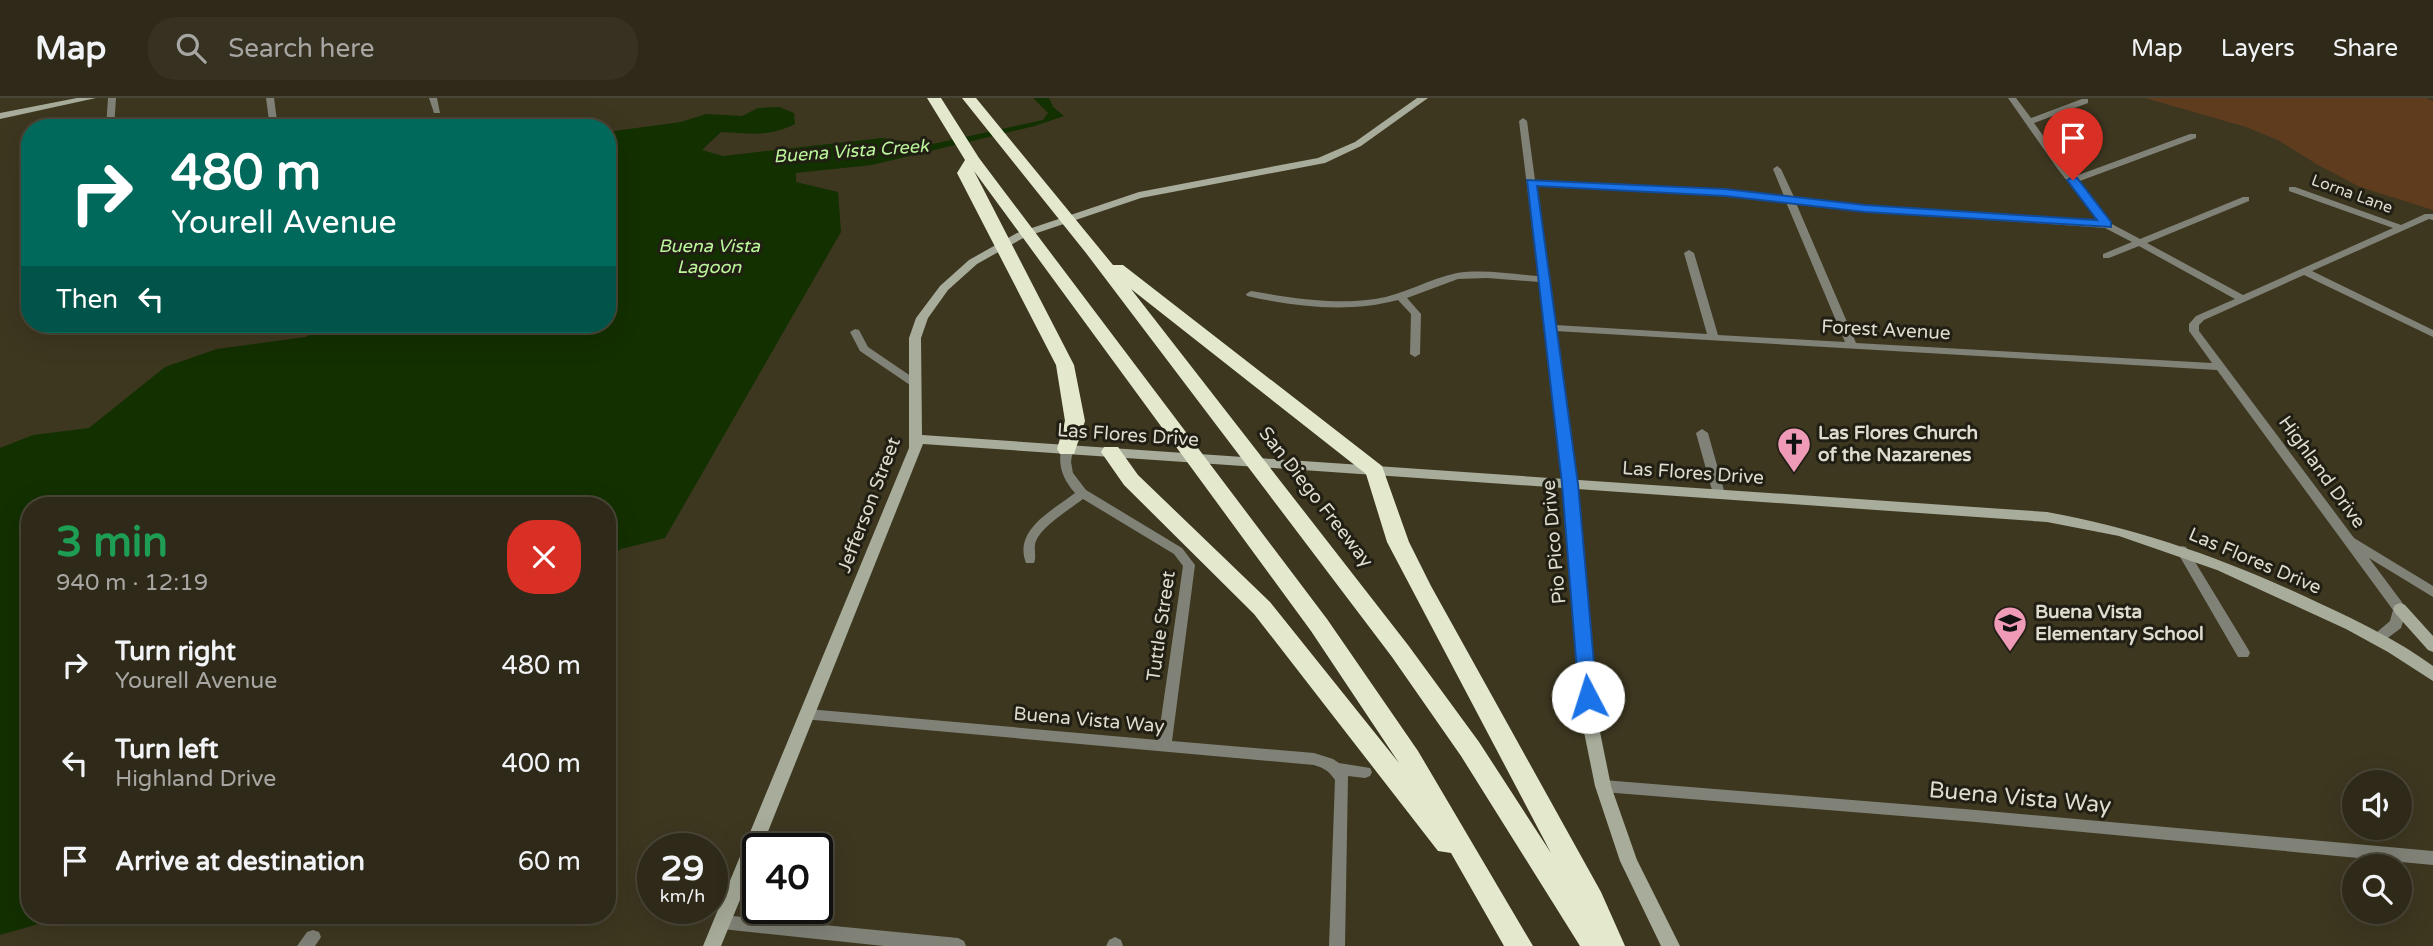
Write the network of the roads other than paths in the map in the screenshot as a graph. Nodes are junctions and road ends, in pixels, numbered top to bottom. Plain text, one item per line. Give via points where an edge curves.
1 (91, 98) edge
2 (112, 98) edge
3 (270, 98) edge
4 (433, 98) edge
5 (934, 98) edge
6 (969, 98) edge
7 (1423, 98) edge
8 (2012, 98) edge
9 (2085, 101) dead end
10 (437, 111) dead end
11 (0, 116) edge
12 (111, 119) edge
13 (273, 119) edge
14 (1523, 121) dead end
15 (2029, 122) junction
16 (2193, 136) dead end
17 (969, 154) junction
18 (1777, 169) dead end
19 (2073, 180) junction
20 (1531, 182) junction
21 (2292, 189) dead end
22 (1791, 199) junction
23 (2246, 199) dead end
24 (2433, 217) edge
25 (2107, 225) junction
26 (2401, 228) junction
27 (2137, 243) junction
28 (1092, 249) junction
29 (1689, 253) dead end
30 (2106, 256) dead end
31 (2304, 271) junction
32 (1544, 279) junction
33 (1251, 294) dead end
34 (1400, 296) junction
35 (2243, 299) junction
36 (1550, 328) junction
37 (855, 332) dead end
38 (2433, 334) edge
39 (1713, 337) junction
40 (1852, 345) junction
41 (1415, 354) dead end
42 (2220, 367) junction
43 (914, 383) junction
44 (1702, 433) dead end
45 (917, 439) junction
46 (1067, 449) junction
47 (1111, 453) junction
48 (1375, 471) junction
49 (1570, 484) junction
50 (1082, 493) junction
51 (1720, 494) junction
52 (2346, 538) junction
53 (2182, 550) junction
54 (1030, 559) dead end
55 (2433, 592) edge
56 (2400, 609) junction
57 (2376, 639) junction
58 (2433, 646) edge
59 (2244, 653) dead end
60 (2433, 676) edge
61 (808, 715) junction
62 (1164, 746) junction
63 (1336, 769) junction
64 (1365, 772) dead end
65 (1603, 786) junction
66 (2433, 858) edge
67 (728, 908) edge
68 (1500, 911) junction
69 (728, 923) edge
70 (721, 924) edge
71 (712, 946) edge
72 (958, 946) edge
73 (1337, 946) edge
74 (1519, 946) edge
75 (1596, 946) edge
76 (1611, 946) edge
77 (1671, 946) edge

1 - 11 street
2 - 12 street
3 - 13 street
4 - 10 street
5 - 17 highway
6 - 28 highway, San Diego Freeway
7 - 43 street, Jefferson Street via 1358,144 1321,161 1139,195 996,247 958,273 922,318 915,338
8 - 15 street
9 - 15 street
14 - 20 street, Pio Pico Drive
15 - 19 street
16 - 19 street
17 - 46 highway via 965,173 1065,365 1075,421
17 - 68 highway via 1319,625 1409,758
18 - 22 street
19 - 25 street
20 - 22 street
20 - 32 street, Pio Pico Drive
21 - 26 street, Lorna Lane
22 - 25 street
22 - 40 street
23 - 27 street
24 - 26 street
25 - 27 street
26 - 31 street
27 - 30 street
27 - 35 street
28 - 48 highway
28 - 75 highway, San Diego Freeway via 1400,651 1470,749
29 - 39 street
31 - 35 street
31 - 38 street
32 - 34 street via 1468,275
32 - 36 street, Pio Pico Drive
33 - 34 street via 1357,304
34 - 41 street via 1416,314
35 - 42 street, Highland Drive via 2194,324 2194,331
36 - 39 street, Forest Avenue
36 - 49 street, Pio Pico Drive
37 - 43 street via 863,349
39 - 40 street, Forest Avenue
40 - 42 street, Forest Avenue
42 - 52 street, Highland Drive
43 - 45 street, Jefferson Street
44 - 51 street
45 - 46 street, Las Flores Drive
45 - 61 street, Jefferson Street
46 - 47 street, Las Flores Drive
46 - 50 street, Tuttle Street via 1063,462 1070,482
47 - 48 street, Las Flores Drive
47 - 68 highway via 1131,480 1262,608
48 - 49 street, Las Flores Drive
48 - 76 highway via 1404,553
49 - 51 street, Las Flores Drive
49 - 65 street, Pio Pico Drive via 1591,727
50 - 54 street via 1036,530 1028,544
50 - 62 street, Tuttle Street via 1178,551 1189,565
51 - 53 street, Las Flores Drive via 2047,517 2120,530
52 - 55 street
52 - 56 street, Highland Drive
53 - 57 street, Las Flores Drive via 2284,592
53 - 59 street
56 - 57 street via 2396,624
56 - 58 street
57 - 60 street, Las Flores Drive
61 - 62 street, Buena Vista Way
61 - 67 street, Jefferson Street
62 - 63 street, Buena Vista Way via 1314,759
63 - 64 street, Buena Vista Way
63 - 73 street via 1342,779
65 - 66 street, Buena Vista Way
65 - 77 street, Pio Pico Drive via 1629,861
68 - 74 highway
69 - 72 street
70 - 71 street, Jefferson Street

